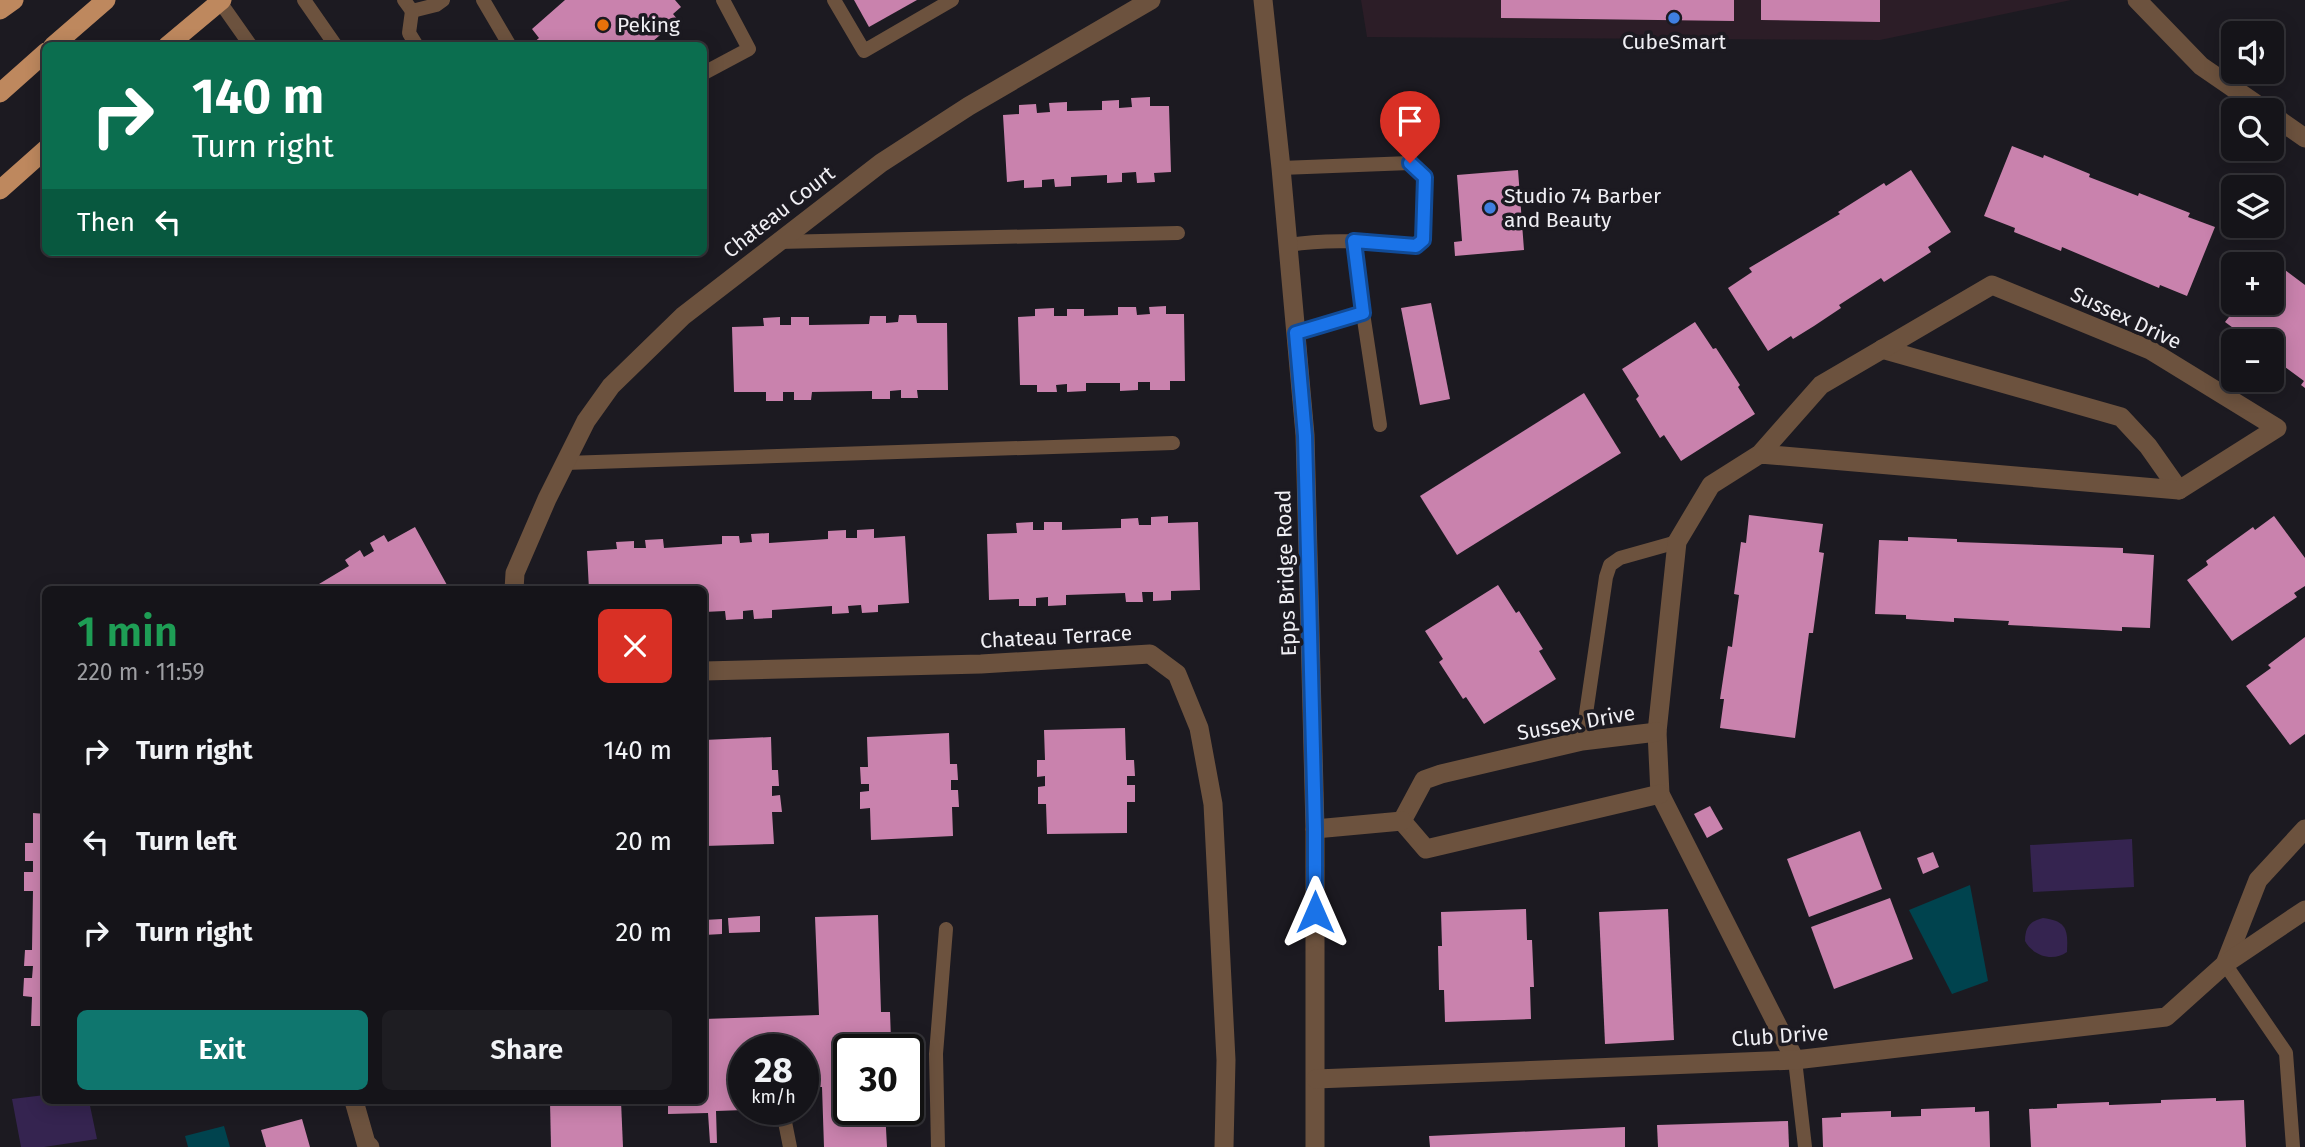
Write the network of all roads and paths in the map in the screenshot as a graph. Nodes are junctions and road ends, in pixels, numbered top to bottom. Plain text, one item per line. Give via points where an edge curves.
1 (14, 0) edge
2 (106, 0) edge
3 (304, 0) edge
4 (443, 0) edge
5 (483, 0) edge
6 (723, 0) edge
7 (835, 0) edge
8 (952, 0) edge
9 (1151, 0) edge
10 (1263, 0) edge
11 (2137, 0) edge
12 (221, 1) edge
13 (408, 5) edge
14 (0, 10) edge
15 (58, 42) edge
16 (172, 42) edge
17 (248, 42) edge
18 (333, 42) edge
19 (415, 42) edge
20 (508, 42) edge
21 (42, 56) edge
22 (707, 71) edge
23 (0, 93) edge
24 (2248, 98) edge
25 (2284, 123) edge
26 (2305, 138) edge
27 (42, 153) edge
28 (1281, 168) junction
29 (0, 190) edge
30 (1178, 233) dead end
31 (1354, 241) junction
32 (776, 242) junction
33 (1289, 245) junction
34 (1363, 313) junction
35 (1296, 333) junction
36 (1882, 349) junction
37 (1381, 425) dead end
38 (1173, 443) dead end
39 (1760, 454) junction
40 (565, 463) junction
41 (2179, 490) junction
42 (1677, 542) junction
43 (514, 586) edge
44 (707, 671) edge
45 (1657, 732) junction
46 (1582, 741) junction
47 (1660, 794) junction
48 (1402, 821) junction
49 (1315, 829) junction
50 (2305, 829) edge
51 (2305, 910) edge
52 (946, 929) dead end
53 (2225, 964) junction
54 (1795, 1060) junction
55 (1316, 1079) junction
56 (355, 1104) edge
57 (786, 1125) edge
58 (370, 1147) edge
59 (790, 1147) edge
60 (938, 1147) edge
61 (1224, 1147) edge
62 (1315, 1147) edge
63 (1805, 1147) edge
64 (2293, 1147) edge

1 - 14 main road
2 - 15 main road
3 - 18 lane
4 - 13 lane via 436,5
5 - 20 lane
6 - 22 lane via 749,49
7 - 8 lane via 864,51
9 - 32 street, Chateau Court via 968,106 880,163
10 - 28 street, Epps Bridge Road
11 - 24 street via 2201,66
12 - 16 main road
12 - 17 lane
13 - 19 lane
21 - 23 main road
25 - 26 street
27 - 29 main road
28 - 31 lane via 1410,163 1425,177 1423,240 1416,246
28 - 33 street, Epps Bridge Road
30 - 32 lane
31 - 33 lane
31 - 34 lane
32 - 40 street, Chateau Court via 683,316 611,386 586,421
33 - 35 street, Epps Bridge Road
34 - 35 lane
34 - 37 lane
35 - 49 street, Epps Bridge Road via 1305,436
36 - 39 street, Sussex Drive via 1821,385
36 - 41 street via 2121,417
36 - 41 street, Sussex Drive via 1992,285 2150,350 2277,428
38 - 40 lane
39 - 41 street
39 - 42 street, Sussex Drive via 1711,485
40 - 43 street, Chateau Court via 515,573
42 - 45 street, Sussex Drive
42 - 46 lane via 1610,565
44 - 61 street, Chateau Terrace via 981,664 1150,654 1177,674 1199,727 1213,804 1226,1060
45 - 46 street, Sussex Drive
45 - 47 street
46 - 48 street, Sussex Drive via 1424,780
47 - 48 street via 1426,849
47 - 54 street
48 - 49 street
49 - 55 street, Epps Bridge Road
50 - 53 street, Club Drive via 2258,880
51 - 53 street, Club Drive
52 - 60 lane via 936,1054
53 - 54 street, Club Drive via 2166,1017
53 - 64 lane via 2286,1053
54 - 55 street, Club Drive
54 - 63 lane
55 - 62 street, Epps Bridge Road
56 - 58 street
57 - 59 lane

